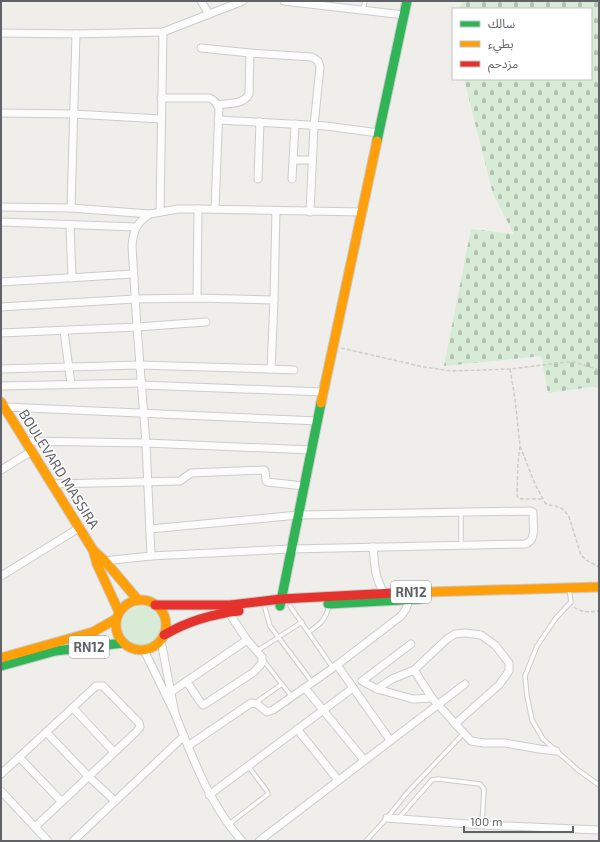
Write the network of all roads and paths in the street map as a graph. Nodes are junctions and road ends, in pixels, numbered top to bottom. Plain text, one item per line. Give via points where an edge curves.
1 (201, 1) edge
2 (243, 1) edge
3 (287, 1) edge
4 (365, 1) edge
5 (407, 1) edge
6 (327, 3) edge
7 (363, 10) junction
8 (209, 14) junction
9 (404, 15) junction
10 (163, 32) junction
11 (1, 33) edge
12 (76, 34) junction
13 (201, 48) dead end
14 (250, 54) junction
15 (161, 98) junction
16 (217, 104) junction
17 (1, 113) edge
18 (73, 114) junction
19 (161, 119) junction
20 (218, 120) junction
21 (260, 122) junction
22 (295, 124) junction
23 (314, 126) junction
24 (379, 133) junction
25 (294, 160) junction
26 (312, 160) junction
27 (258, 179) dead end
28 (292, 179) dead end
29 (1, 207) edge
30 (71, 208) junction
31 (198, 209) junction
32 (215, 209) junction
33 (276, 211) junction
34 (160, 212) junction
35 (310, 212) junction
36 (363, 212) junction
37 (150, 214) junction
38 (1, 222) edge
39 (70, 225) junction
40 (136, 228) junction
41 (133, 274) junction
42 (72, 278) junction
43 (1, 282) edge
44 (197, 298) junction
45 (135, 299) junction
46 (274, 300) junction
47 (1, 307) edge
48 (206, 322) dead end
49 (136, 327) junction
50 (64, 330) junction
51 (1, 334) edge
52 (334, 346) junction
53 (140, 364) junction
54 (68, 367) junction
55 (510, 369) junction
56 (1, 370) edge
57 (271, 370) junction
58 (294, 370) dead end
59 (599, 370) edge
60 (71, 384) junction
61 (141, 384) junction
62 (1, 386) edge
63 (323, 392) junction
64 (3, 404) edge
65 (143, 413) junction
66 (318, 421) junction
67 (26, 441) junction
68 (146, 443) junction
69 (520, 446) junction
70 (311, 450) junction
71 (32, 451) junction
72 (1, 470) edge
73 (148, 481) junction
74 (52, 484) junction
75 (304, 486) junction
76 (542, 499) junction
77 (461, 512) junction
78 (298, 515) junction
79 (80, 528) junction
80 (150, 529) junction
81 (461, 545) junction
82 (374, 547) junction
83 (291, 549) junction
84 (151, 556) junction
85 (100, 562) junction
86 (599, 567) edge
87 (1, 576) edge
88 (599, 587) edge
89 (384, 593) junction
90 (599, 594) edge
91 (570, 595) junction
92 (410, 596) junction
93 (138, 600) junction
94 (281, 603) junction
95 (329, 604) junction
96 (155, 605) junction
97 (290, 606) junction
98 (226, 608) junction
99 (265, 608) junction
100 (599, 610) edge
101 (118, 615) junction
102 (302, 622) junction
103 (308, 632) junction
104 (278, 636) junction
105 (162, 638) junction
106 (247, 640) junction
107 (123, 643) junction
108 (411, 644) dead end
109 (54, 647) junction
110 (144, 650) junction
111 (257, 651) junction
112 (1, 658) edge
113 (263, 660) junction
114 (1, 666) edge
115 (335, 666) junction
116 (414, 670) junction
117 (362, 681) junction
118 (186, 682) junction
119 (312, 682) junction
120 (282, 684) junction
121 (465, 684) dead end
122 (305, 688) junction
123 (353, 688) junction
124 (377, 689) junction
125 (169, 694) junction
126 (292, 697) junction
127 (432, 698) junction
128 (254, 703) junction
129 (438, 704) junction
130 (73, 708) junction
131 (323, 710) junction
132 (455, 724) junction
133 (297, 729) junction
134 (46, 732) junction
135 (464, 734) junction
136 (184, 736) junction
137 (390, 740) junction
138 (188, 746) junction
139 (556, 751) junction
140 (114, 752) junction
141 (19, 757) junction
142 (364, 760) junction
143 (248, 766) junction
144 (1, 774) edge
145 (88, 776) junction
146 (338, 780) junction
147 (599, 785) edge
148 (1, 791) edge
149 (210, 795) junction
150 (61, 801) junction
151 (115, 801) junction
152 (387, 818) junction
153 (398, 819) junction
154 (482, 824) junction
155 (228, 825) junction
156 (35, 827) junction
157 (599, 830) edge
158 (48, 841) edge
159 (73, 841) edge
160 (242, 841) edge
161 (259, 841) edge
162 (366, 841) edge

1 - 8 street
2 - 8 street
3 - 6 street
4 - 7 lane
5 - 9 main road
6 - 7 street
7 - 9 street
8 - 10 street
9 - 24 main road
10 - 12 street
10 - 15 street
11 - 12 street
12 - 18 street
13 - 14 street
14 - 16 street via 247,98 243,102
14 - 23 street via 312,57 318,61 320,67
15 - 16 street via 209,98
15 - 19 street
16 - 20 street
17 - 18 street
18 - 19 street
18 - 30 street
19 - 34 street
20 - 21 street
20 - 32 street
21 - 22 street
21 - 27 street
22 - 23 street
22 - 25 street
23 - 24 street
23 - 26 street
24 - 36 main road
25 - 26 street
25 - 28 street
26 - 35 street
29 - 30 street
30 - 37 street
31 - 32 street
31 - 34 street
31 - 44 street
32 - 33 street
33 - 35 street
33 - 46 street
34 - 37 street
35 - 36 street
36 - 52 main road
37 - 40 street via 142,219
38 - 39 street
39 - 40 street
39 - 42 street
40 - 41 street via 132,246
41 - 42 street
41 - 45 street
42 - 43 street
44 - 45 street
44 - 46 street
45 - 47 street
45 - 49 street
46 - 57 street
48 - 49 street
49 - 50 street
49 - 53 street
50 - 51 street
50 - 54 street
52 - 55 path via 424,368 451,371
52 - 63 main road
53 - 54 street
53 - 57 street
53 - 61 street
54 - 56 street
54 - 60 street
55 - 59 path via 574,362
55 - 69 path
57 - 58 street
60 - 61 street
60 - 62 street
61 - 63 street
61 - 65 street
63 - 66 main road
64 - 65 street
64 - 67 main road, BOULEVARD MASSIRA
65 - 66 street
65 - 68 street
66 - 70 main road
67 - 68 street
67 - 71 main road, BOULEVARD MASSIRA
68 - 70 street
68 - 73 street
69 - 76 path
69 - 76 path via 518,498
70 - 75 main road
71 - 72 street
71 - 74 main road, BOULEVARD MASSIRA
73 - 74 street
73 - 75 street via 180,481 191,473 264,470 267,482
73 - 80 street
74 - 79 main road, BOULEVARD MASSIRA
75 - 78 main road
76 - 86 path via 548,504 562,508 569,517 581,555
77 - 78 street
77 - 81 lane
77 - 81 street via 530,511 533,515 533,539 530,543
78 - 80 street
78 - 83 main road
79 - 85 main road, BOULEVARD MASSIRA
79 - 87 street
80 - 84 street
81 - 82 street
82 - 83 street
82 - 89 street via 375,572
83 - 84 street
83 - 94 main road
84 - 85 street
85 - 93 main road
85 - 101 main road
88 - 91 main road, RN12
89 - 92 main road, RN12
89 - 94 main road, RN12
90 - 91 main road, RN12
91 - 92 main road, RN12
91 - 100 path via 576,609 590,612
91 - 139 lane via 537,646 525,676 532,720 543,739
92 - 95 main road, RN12
92 - 115 street via 401,616
93 - 96 main road, RN12
93 - 101 main road, RN12 via 124,606
94 - 97 main road, RN12
94 - 98 main road, RN12
94 - 99 main road, RN12
95 - 97 main road, RN12
95 - 103 lane via 322,623
96 - 98 main road, RN12
96 - 105 main road via 166,621
97 - 102 lane
98 - 99 main road, RN12
98 - 105 main road, RN12 via 181,625
98 - 106 street
99 - 104 lane via 270,626
101 - 107 main road, RN12 via 116,632
101 - 109 main road, RN12 via 93,632
102 - 103 lane
102 - 104 lane
103 - 115 lane
104 - 111 lane
104 - 119 lane
105 - 110 main road, RN12 via 153,647
105 - 125 street
106 - 111 street
106 - 118 street
107 - 109 main road, RN12
107 - 110 main road, RN12 via 129,648
108 - 117 street
109 - 112 main road, RN12
109 - 114 main road, RN12
110 - 125 street
111 - 113 street
113 - 118 street via 254,672 203,705
113 - 120 lane
115 - 119 street
115 - 123 street
116 - 124 street via 392,679
116 - 127 street
116 - 132 street via 446,639 455,634 481,636 495,645 506,659 510,666 505,678
117 - 123 lane
117 - 124 street
118 - 125 street
119 - 122 street
120 - 126 lane
120 - 128 lane
121 - 129 street
122 - 126 street
122 - 131 street
123 - 131 street
123 - 137 street
124 - 127 street via 413,699
125 - 136 street
126 - 128 street via 267,712
127 - 129 street
128 - 138 street
129 - 132 street
129 - 137 street
130 - 134 street
130 - 140 street
130 - 140 street via 96,686 103,686 139,723 137,731
131 - 133 street
131 - 142 street
132 - 135 street
133 - 143 street
133 - 146 street
134 - 141 street
134 - 145 street
135 - 139 street via 476,742 505,743
135 - 152 lane via 406,794
136 - 138 street
136 - 151 street
137 - 142 street
138 - 149 street
139 - 147 lane
140 - 145 street
141 - 144 street
141 - 150 street
142 - 146 street
143 - 149 street
143 - 155 lane via 268,794
145 - 150 street
145 - 151 street
146 - 161 street
148 - 156 street
149 - 155 street
150 - 156 street
151 - 159 street
152 - 153 street
152 - 162 lane
153 - 154 street
153 - 154 lane via 430,782 438,779 482,786
154 - 157 street
155 - 160 street
156 - 158 street

